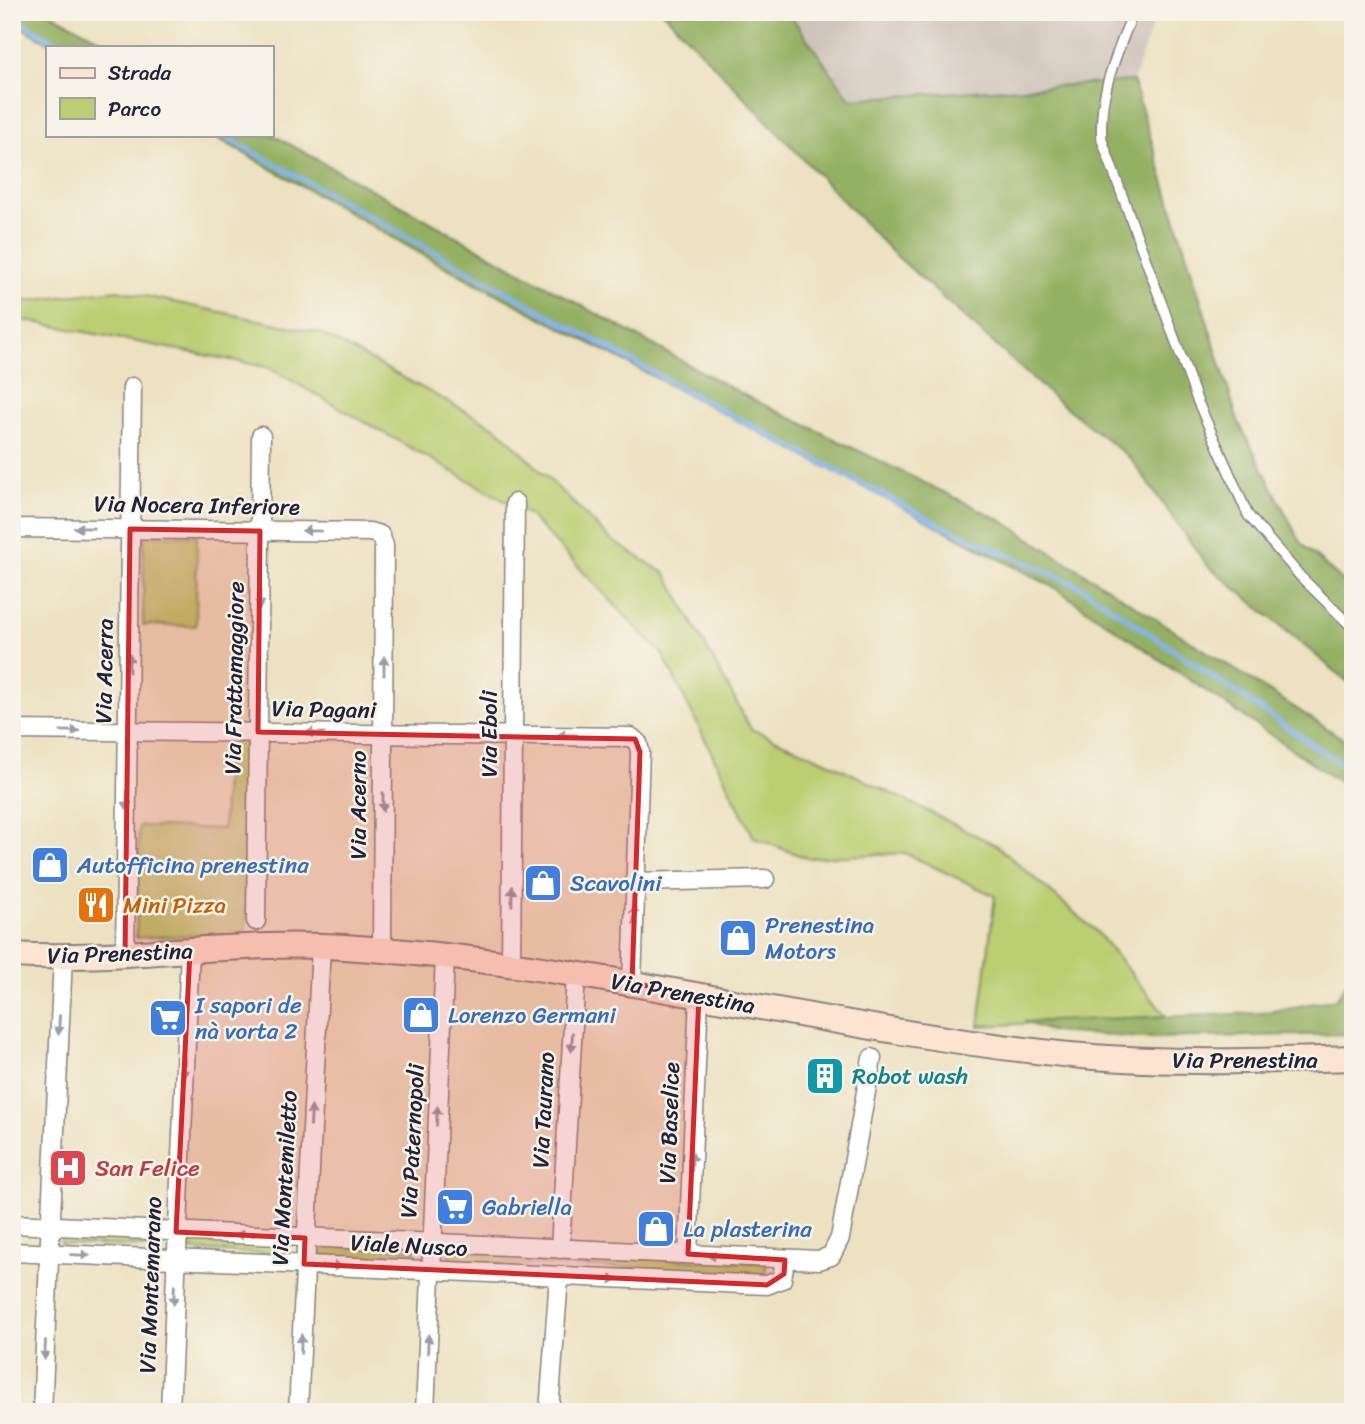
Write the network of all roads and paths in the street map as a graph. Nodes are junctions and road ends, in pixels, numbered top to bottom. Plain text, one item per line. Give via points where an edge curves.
1 (1133, 12) edge
2 (132, 387) dead end
3 (261, 436) dead end
4 (515, 503) dead end
5 (12, 527) edge
6 (130, 529) junction
7 (260, 531) junction
8 (380, 535) joint
9 (1353, 628) edge
10 (12, 730) edge
11 (128, 732) junction
12 (258, 732) junction
13 (383, 734) junction
14 (514, 734) junction
15 (765, 880) dead end
16 (635, 882) junction
17 (256, 921) dead end
18 (321, 946) junction
19 (382, 950) junction
20 (190, 951) junction
21 (12, 955) edge
22 (125, 955) junction
23 (445, 956) junction
24 (63, 957) junction
25 (511, 964) junction
26 (576, 974) junction
27 (632, 983) junction
28 (699, 995) junction
29 (872, 1058) dead end
30 (1353, 1058) edge
31 (12, 1224) edge
32 (50, 1226) junction
33 (176, 1231) junction
34 (304, 1238) junction
35 (432, 1243) junction
36 (560, 1249) junction
37 (12, 1252) edge
38 (49, 1253) junction
39 (688, 1254) junction
40 (175, 1258) junction
41 (785, 1260) junction
42 (304, 1264) junction
43 (431, 1271) junction
44 (559, 1277) junction
45 (42, 1412) edge
46 (170, 1412) edge
47 (298, 1412) edge
48 (425, 1412) edge
49 (549, 1412) edge

1 - 9 lane via 1104,89 1102,140 1197,400 1248,515
2 - 6 street, Via Acerra
3 - 7 street, Via Frattamaggiore
4 - 14 street, Via Eboli
6 -> 5 street, Via Nocera Inferiore
6 - 7 street, Via Nocera Inferiore
11 -> 6 street, Via Acerra
8 -> 7 street, Via Nocera Inferiore
7 -> 12 street, Via Frattamaggiore
13 -> 8 street, Via Acerno via 384,545
10 -> 11 street, Via Pagani
11 - 12 street, Via Pagani
11 -> 22 street, Via Acerra
13 -> 12 street, Via Pagani
12 - 17 street, Via Frattamaggiore
13 - 14 street, Via Pagani
13 -> 19 street, Via Acerno
16 -> 14 street, Via Pagani via 640,752 635,739 620,734
25 -> 14 street, Via Eboli
15 - 16 street
27 -> 16 street
18 - 19 main road, Via Prenestina
18 - 20 main road, Via Prenestina
34 -> 18 street, Via Montemiletto
19 - 23 main road, Via Prenestina
20 - 22 main road, Via Prenestina
20 -> 33 street, Via Montemarano
21 - 24 main road, Via Prenestina
22 - 24 main road, Via Prenestina
23 - 25 main road, Via Prenestina
35 -> 23 street, Via Paternopoli
24 -> 32 street
25 - 26 main road, Via Prenestina
26 - 27 main road, Via Prenestina
26 -> 36 street, Via Taurano
27 - 28 main road, Via Prenestina
28 - 30 main road, Via Prenestina via 853,1025 1065,1054 1187,1061
39 -> 28 street, Via Baselice
29 - 41 street, Viale Nusco via 840,1238 831,1256
31 - 32 street, Viale Nusco
32 - 33 street, Viale Nusco
32 - 38 street
34 -> 33 street, Viale Nusco
33 - 40 street, Via Montemarano
34 - 35 street, Viale Nusco
34 - 42 street, Via Montemiletto
35 - 36 street, Viale Nusco
35 - 43 street, Via Paternopoli
36 - 39 street, Viale Nusco
37 - 38 street, Viale Nusco
38 -> 40 street, Viale Nusco
38 -> 45 street
41 -> 39 street, Viale Nusco
40 - 42 street, Viale Nusco
40 -> 46 street, Via Montemarano
44 -> 41 street, Viale Nusco via 767,1285 782,1279
42 -> 43 street, Viale Nusco
47 -> 42 street, Via Montemiletto
43 - 44 street, Viale Nusco
48 -> 43 street, Via Paternopoli
44 - 49 street

